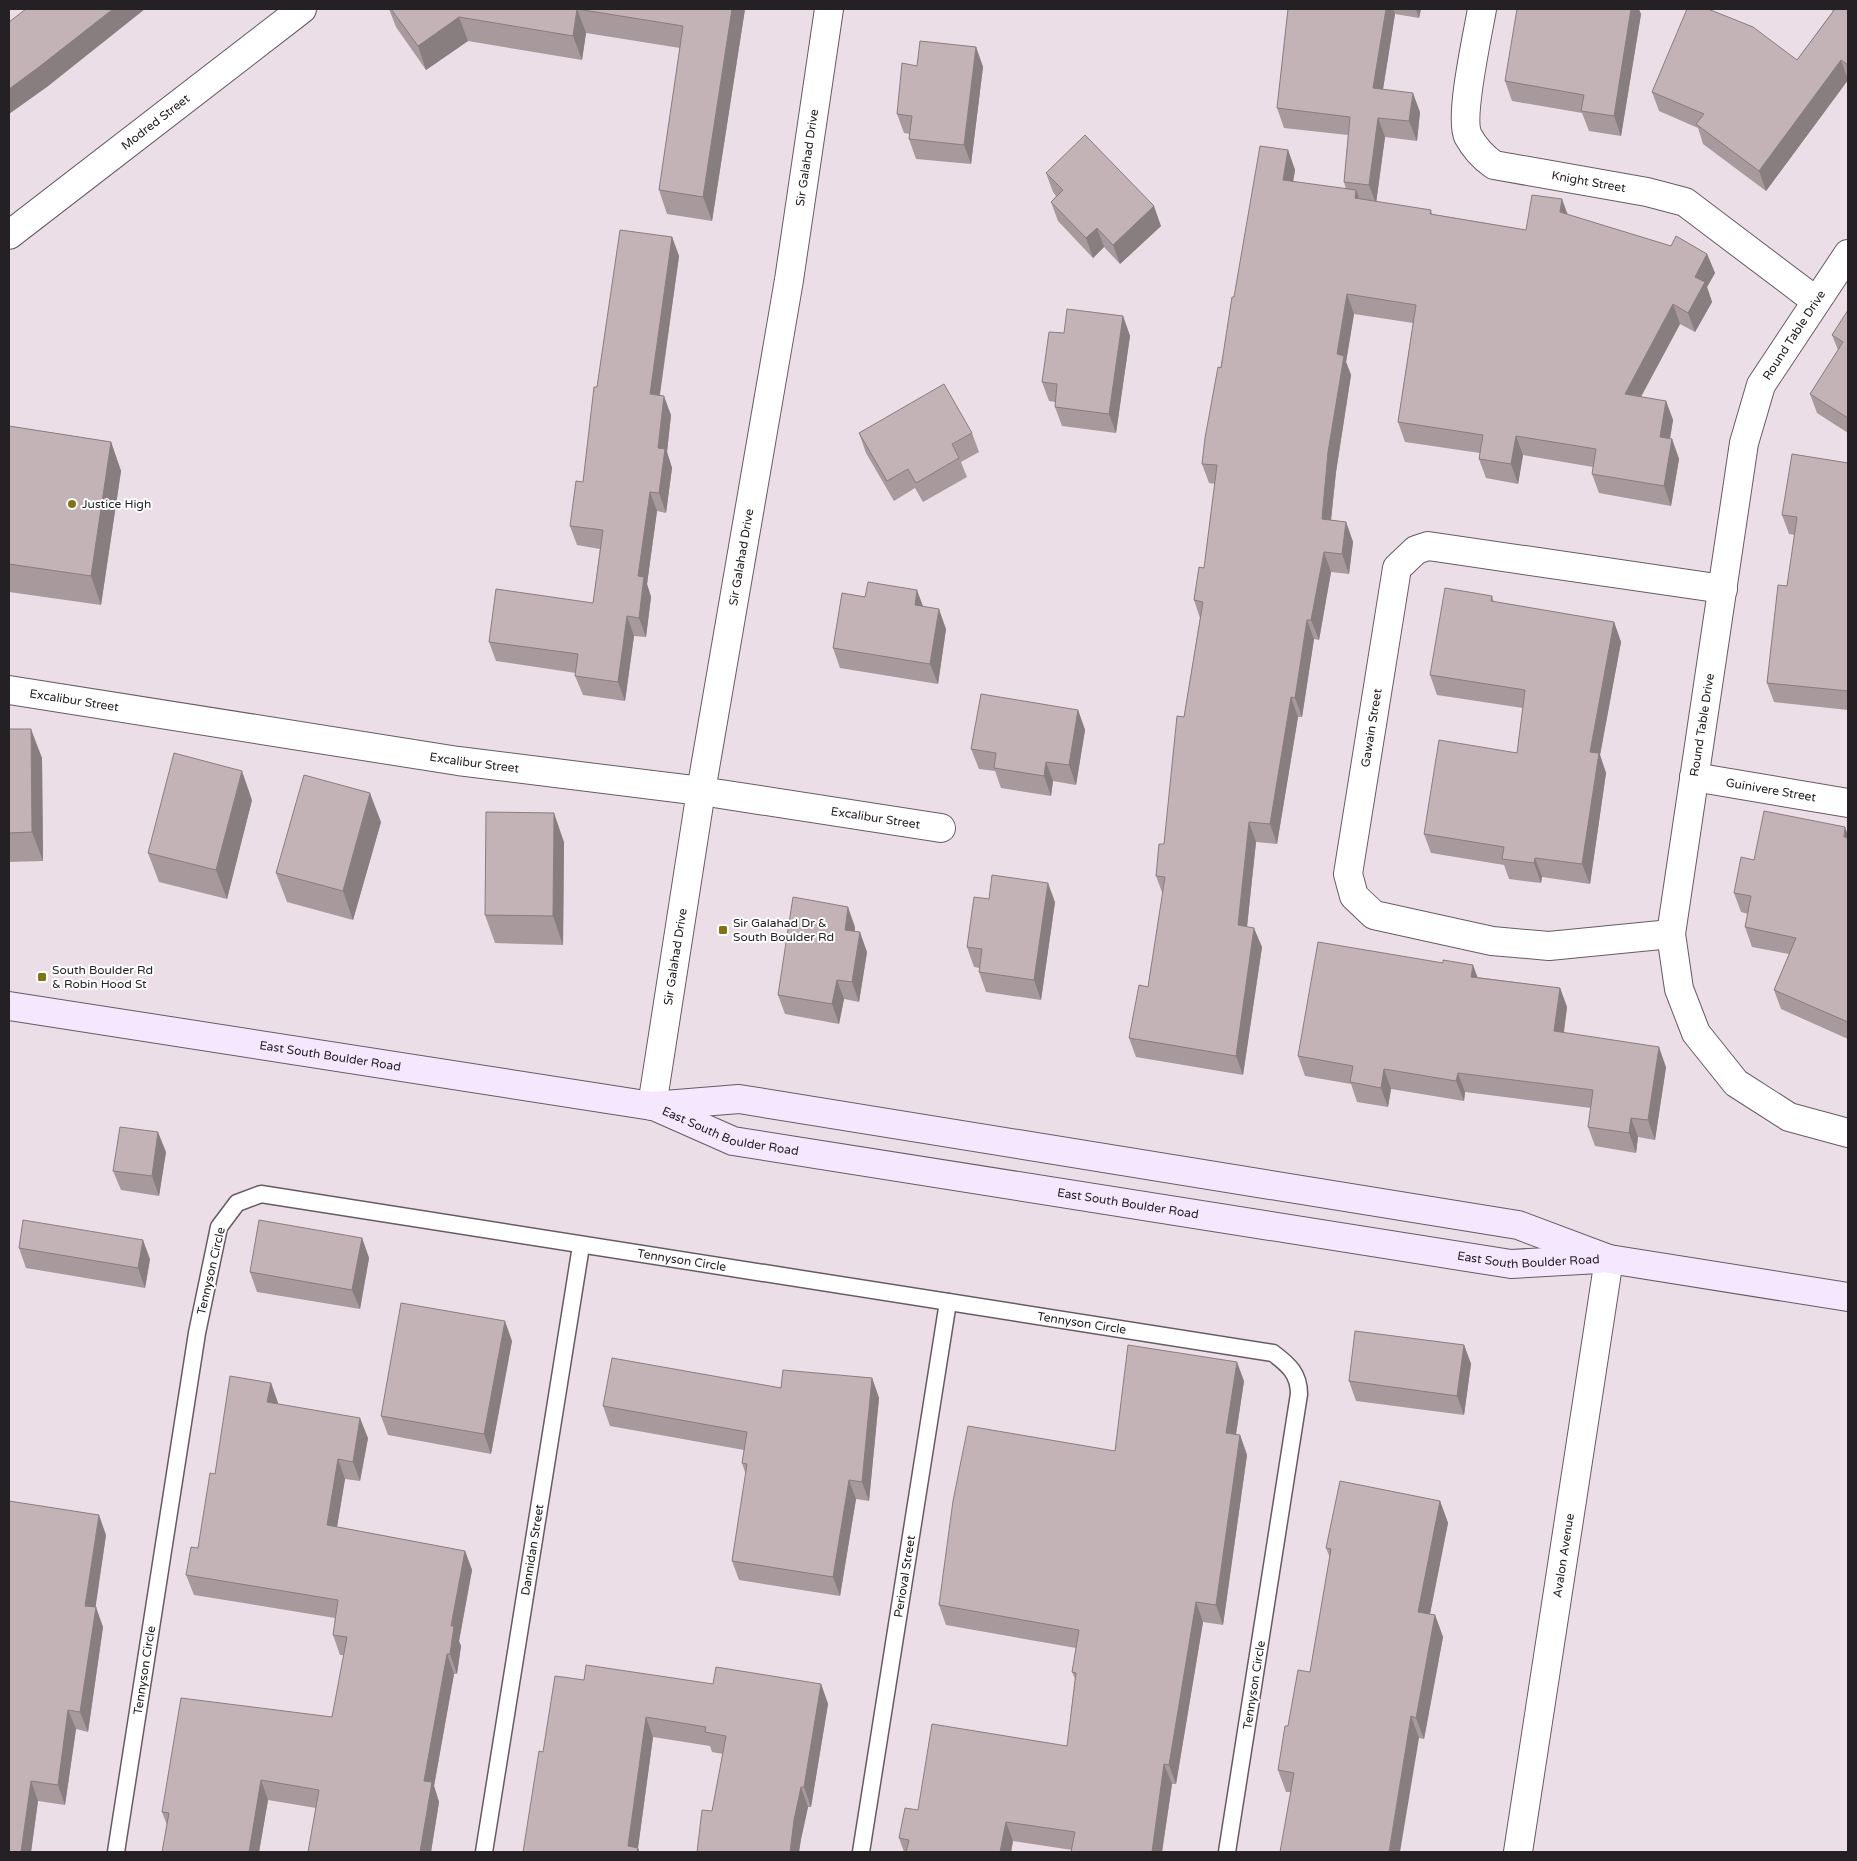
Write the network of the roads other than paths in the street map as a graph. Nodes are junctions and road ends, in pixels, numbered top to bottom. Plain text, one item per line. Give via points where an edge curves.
1 (302, 9) edge
2 (829, 9) edge
3 (1482, 9) edge
4 (9, 235) edge
5 (1848, 254) edge
6 (1816, 301) junction
7 (1723, 589) junction
8 (9, 690) edge
9 (1694, 777) junction
10 (702, 791) junction
11 (1848, 803) edge
12 (941, 828) dead end
13 (1671, 934) junction
14 (9, 1006) edge
15 (652, 1106) junction
16 (1848, 1133) edge
17 (581, 1246) junction
18 (1609, 1259) junction
19 (1848, 1297) edge
20 (948, 1302) junction
21 (116, 1852) edge
22 (484, 1852) edge
23 (861, 1852) edge
24 (1228, 1852) edge
25 (1518, 1852) edge

1 - 4 street, Modred Street
2 - 10 street, Sir Galahad Drive via 790,280
3 - 6 street, Knight Street via 1466,110 1468,135 1484,158 1494,165 1647,192 1685,202
5 - 6 street, Round Table Drive
6 - 7 street, Round Table Drive via 1760,386 1744,443
7 - 9 street, Round Table Drive
7 - 13 street, Gawain Street via 1428,546 1416,550 1397,568 1348,874 1354,896 1374,915 1492,941 1549,946
8 - 10 street, Excalibur Street via 458,761
9 - 11 street, Guinivere Street
9 - 13 street, Round Table Drive
10 - 12 street, Excalibur Street
10 - 15 street, Sir Galahad Drive
13 - 16 street, Round Table Drive via 1679,989 1696,1033 1736,1083 1789,1117
14 - 15 main road, East South Boulder Road
15 - 18 main road, East South Boulder Road via 739,1099 1518,1225
15 - 18 main road, East South Boulder Road via 733,1141 1511,1264
17 - 20 lane, Tennyson Circle
17 - 21 lane, Tennyson Circle via 261,1194 237,1203 219,1227 197,1334
17 - 22 lane, Dannidan Street
18 - 19 main road, East South Boulder Road
18 - 25 street, Avalon Avenue
20 - 23 lane, Perioval Street
20 - 24 lane, Tennyson Circle via 1273,1354 1291,1367 1299,1383 1299,1394

